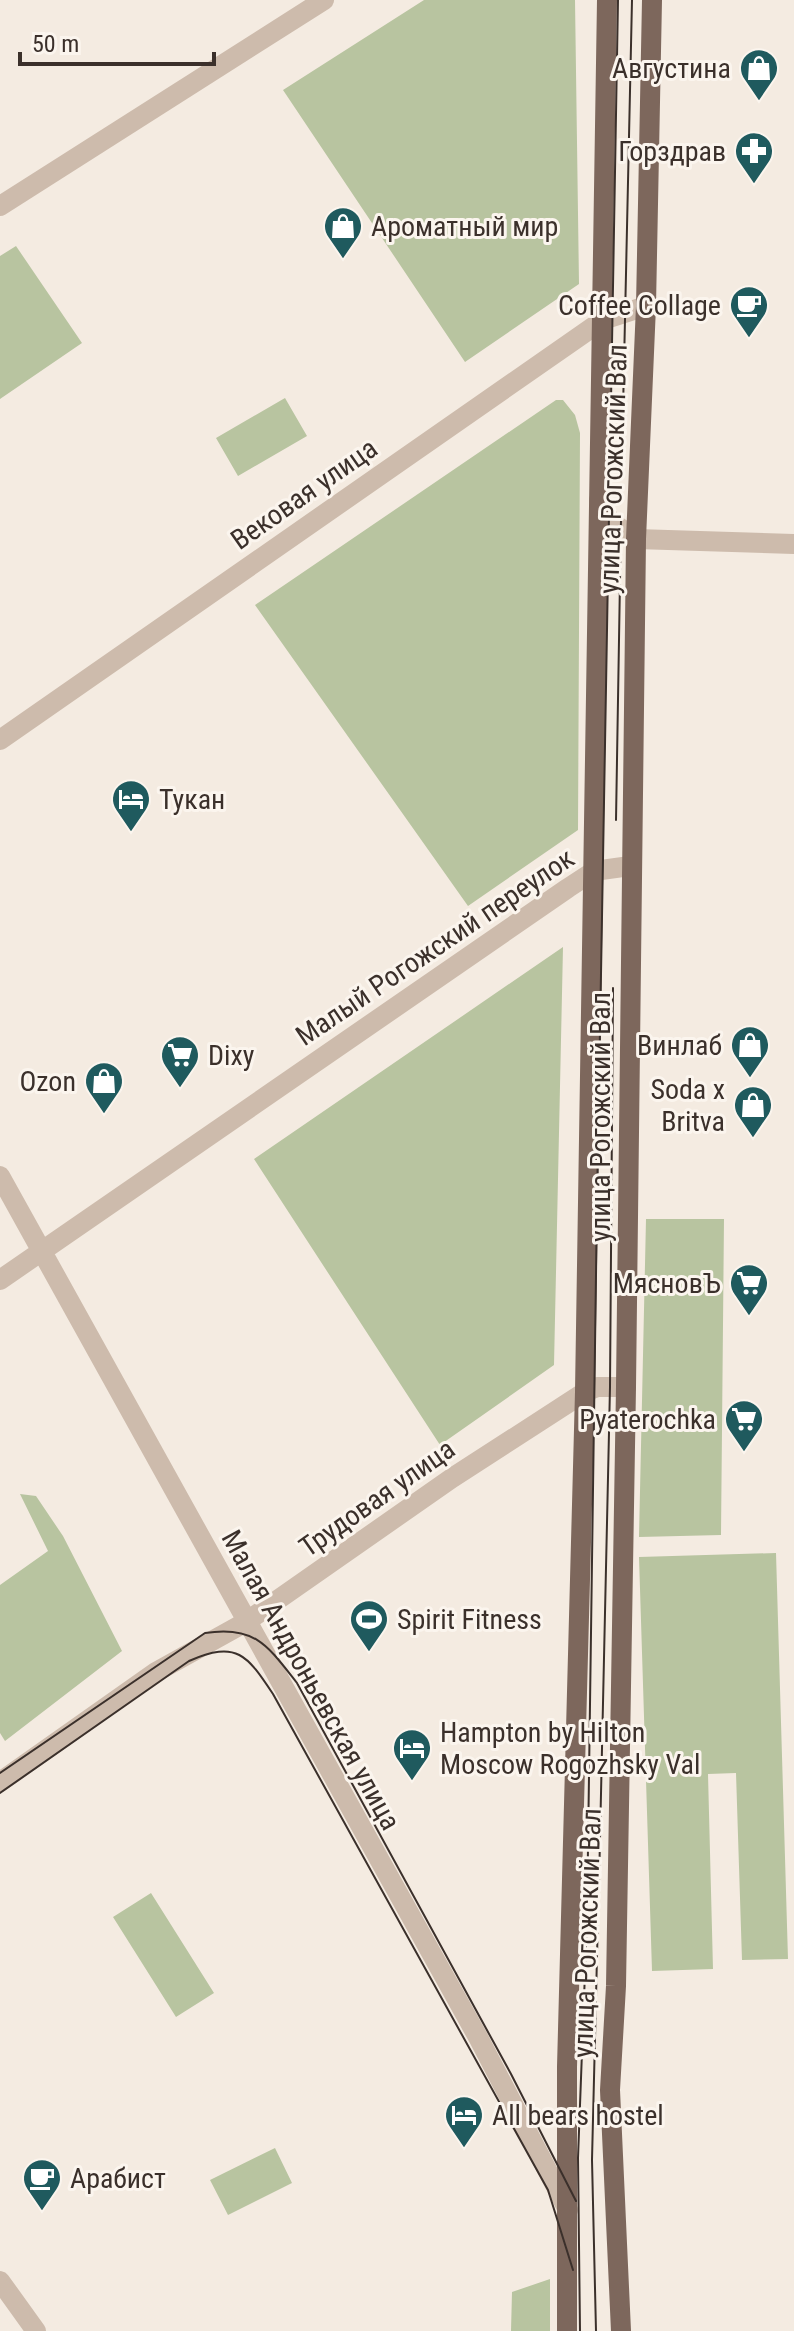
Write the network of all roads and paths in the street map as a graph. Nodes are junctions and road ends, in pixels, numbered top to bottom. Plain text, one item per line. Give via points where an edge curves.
1 (324, 0) edge
2 (607, 0) edge
3 (652, 0) edge
4 (0, 206) edge
5 (646, 306) junction
6 (603, 320) junction
7 (599, 500) junction
8 (636, 539) junction
9 (794, 544) edge
10 (0, 740) edge
11 (630, 866) junction
12 (594, 871) junction
13 (0, 1176) edge
14 (41, 1250) junction
15 (0, 1280) edge
16 (626, 1387) junction
17 (585, 1392) junction
18 (246, 1622) junction
19 (0, 1782) edge
20 (569, 2212) junction
21 (0, 2281) edge
22 (36, 2331) edge
23 (567, 2331) edge
24 (621, 2331) edge

1 - 4 street
2 - 6 main road, улица Рогожский Вал
3 - 5 main road, улица Рогожский Вал
5 - 6 street, Вековая улица
5 - 8 main road, улица Рогожский Вал
6 - 7 main road, улица Рогожский Вал
6 - 10 street, Вековая улица
7 - 8 street via 610,521
7 - 12 main road, улица Рогожский Вал
8 - 9 street
8 - 11 main road, улица Рогожский Вал
11 - 12 street, Малый Рогожский переулок
11 - 16 main road, улица Рогожский Вал
12 - 14 street, Малый Рогожский переулок
12 - 17 main road, улица Рогожский Вал
13 - 14 street, Малая Андроньевская улица
14 - 15 street, Малый Рогожский переулок
14 - 18 street, Малая Андроньевская улица
16 - 17 street
16 - 24 main road, улица Рогожский Вал via 610,2090
17 - 18 street, Трудовая улица
17 - 20 main road, улица Рогожский Вал via 567,2067
18 - 19 street, Трудовая улица via 156,1672
18 - 20 street, Малая Андроньевская улица via 473,2027
20 - 23 main road, улица Рогожский Вал
21 - 22 street

